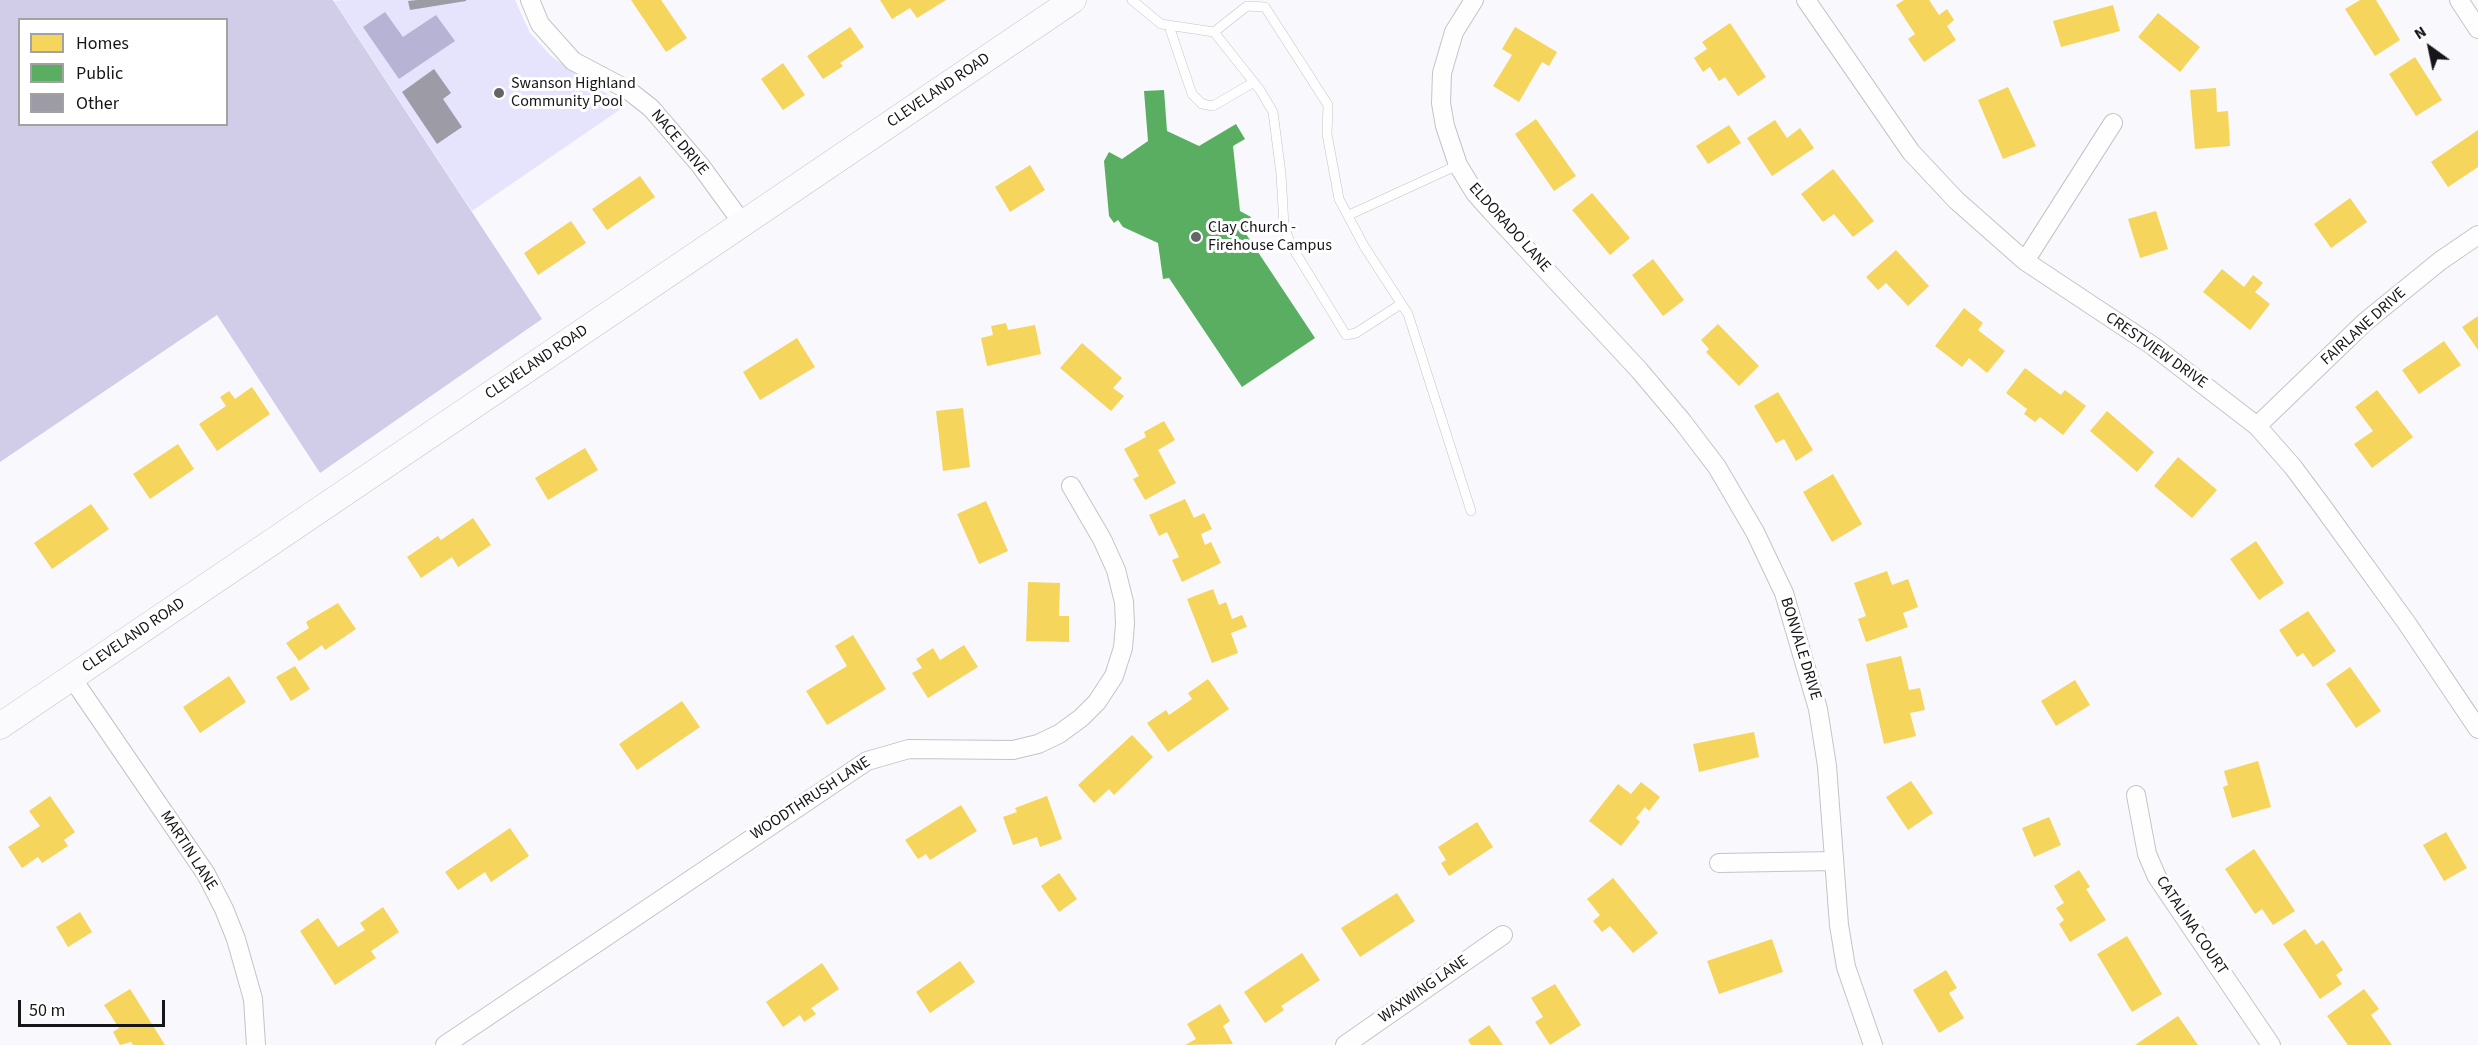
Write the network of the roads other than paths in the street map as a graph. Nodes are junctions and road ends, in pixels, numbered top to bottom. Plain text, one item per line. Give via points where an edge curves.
1 (530, 0) edge
2 (1073, 0) edge
3 (1132, 0) edge
4 (1474, 0) edge
5 (1806, 0) edge
6 (2458, 0) edge
7 (1169, 26) junction
8 (2478, 29) edge
9 (1214, 32) junction
10 (1254, 82) junction
11 (2113, 123) dead end
12 (1458, 165) junction
13 (1349, 215) junction
14 (743, 224) junction
15 (2478, 235) edge
16 (2025, 261) junction
17 (1401, 304) junction
18 (1584, 311) joint
19 (2257, 426) junction
20 (1071, 486) dead end
21 (1471, 511) dead end
22 (72, 678) junction
23 (0, 726) edge
24 (2478, 729) edge
25 (2136, 795) dead end
26 (1834, 861) junction
27 (1719, 863) dead end
28 (1503, 935) dead end
29 (256, 1045) edge
30 (445, 1045) edge
31 (1345, 1045) edge
32 (1873, 1045) edge
33 (2271, 1045) edge

1 - 14 street, NACE DRIVE via 540,24 573,61 628,90 651,108
2 - 14 main road, CLEVELAND ROAD
3 - 7 lane
4 - 12 street, ELDORADO LANE via 1454,32 1442,73 1445,126
5 - 16 street, CRESTVIEW DRIVE via 1911,152 1956,200
6 - 8 street
7 - 9 lane
7 - 10 lane via 1192,94 1202,104 1213,106
9 - 10 lane
9 - 13 lane via 1247,6 1265,7 1328,105 1332,175
10 - 17 lane via 1273,112 1284,226 1291,245 1340,327 1346,335 1356,333
11 - 16 street
12 - 13 lane
12 - 18 street, ELDORADO LANE via 1483,202
13 - 17 lane
14 - 22 main road, CLEVELAND ROAD
15 - 19 street, FAIRLANE DRIVE via 2365,322
16 - 19 street, CRESTVIEW DRIVE via 2153,346
17 - 21 lane via 1408,314
18 - 26 street, BONVALE DRIVE via 1683,421 1717,467 1755,532 1784,593 1818,709
19 - 24 street, CRESTVIEW DRIVE via 2322,506
20 - 30 street, WOODTHRUSH LANE via 1102,539 1124,602 1123,648 1114,676 1082,718 1038,744 1013,750 909,749 867,761
22 - 23 main road, CLEVELAND ROAD
22 - 29 street, MARTIN LANE via 206,874 224,909 250,988
25 - 33 street, CATALINA COURT via 2147,854 2157,877
26 - 27 street
26 - 32 street, BONVALE DRIVE via 1846,967
28 - 31 street, WAXWING LANE

